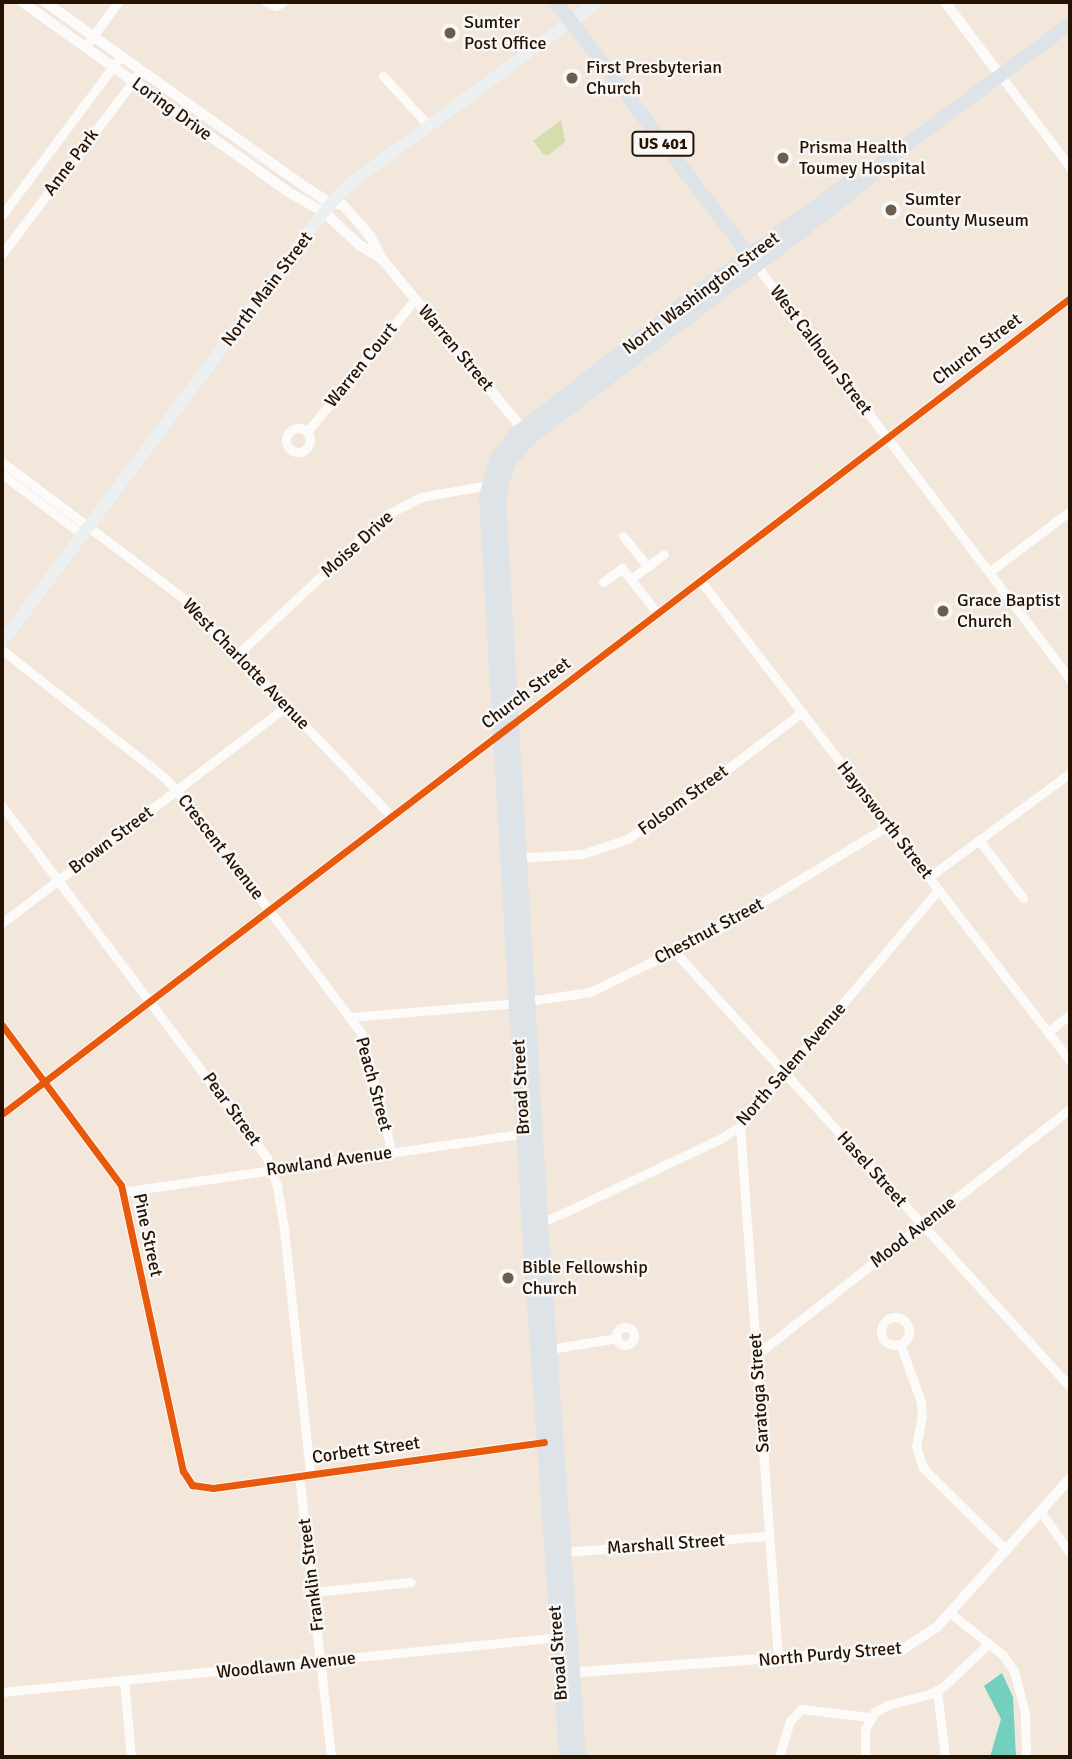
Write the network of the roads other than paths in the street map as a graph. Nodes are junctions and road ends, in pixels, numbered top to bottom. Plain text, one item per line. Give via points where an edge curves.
1 (22, 2) edge
2 (44, 2) edge
3 (118, 2) edge
4 (266, 2) edge
5 (283, 2) edge
6 (556, 2) edge
7 (597, 2) edge
8 (945, 2) edge
9 (571, 21) junction
10 (1070, 24) edge
11 (93, 36) junction
12 (85, 47) junction
13 (121, 56) junction
14 (113, 67) junction
15 (141, 71) junction
16 (1000, 75) junction
17 (383, 76) dead end
18 (133, 81) junction
19 (428, 125) junction
20 (1070, 167) edge
21 (327, 208) junction
22 (2, 215) edge
23 (2, 254) edge
24 (382, 259) junction
25 (752, 261) junction
26 (1070, 298) edge
27 (415, 299) junction
28 (307, 432) dead end
29 (526, 433) junction
30 (887, 437) junction
31 (2, 462) edge
32 (2, 474) edge
33 (495, 484) junction
34 (1070, 511) edge
35 (85, 530) junction
36 (623, 537) dead end
37 (664, 554) dead end
38 (648, 567) junction
39 (989, 572) junction
40 (631, 579) junction
41 (700, 580) junction
42 (603, 582) dead end
43 (657, 613) junction
44 (2, 642) edge
45 (2, 650) edge
46 (238, 654) junction
47 (1070, 679) edge
48 (287, 706) junction
49 (802, 712) junction
50 (512, 723) junction
51 (500, 732) junction
52 (1070, 773) edge
53 (177, 790) junction
54 (2, 806) edge
55 (391, 816) junction
56 (889, 825) junction
57 (979, 840) junction
58 (514, 858) junction
59 (929, 877) junction
60 (58, 881) junction
61 (938, 890) junction
62 (1023, 898) dead end
63 (270, 909) junction
64 (2, 923) edge
65 (674, 951) junction
66 (150, 1001) junction
67 (522, 1002) junction
68 (1070, 1014) edge
69 (351, 1017) junction
70 (2, 1025) edge
71 (1048, 1031) junction
72 (1070, 1061) edge
73 (785, 1073) junction
74 (46, 1081) junction
75 (1070, 1109) edge
76 (2, 1114) edge
77 (740, 1126) junction
78 (530, 1133) junction
79 (392, 1153) junction
80 (272, 1170) junction
81 (122, 1192) junction
82 (535, 1220) junction
83 (923, 1225) junction
84 (617, 1338) dead end
85 (900, 1344) dead end
86 (550, 1349) junction
87 (756, 1355) junction
88 (1070, 1387) edge
89 (544, 1442) junction
90 (310, 1474) junction
91 (299, 1475) junction
92 (1070, 1478) edge
93 (192, 1485) joint
94 (1040, 1511) junction
95 (768, 1536) junction
96 (1006, 1550) junction
97 (564, 1552) junction
98 (1070, 1553) edge
99 (410, 1582) dead end
100 (313, 1592) junction
101 (950, 1613) junction
102 (563, 1637) junction
103 (989, 1643) junction
104 (778, 1659) junction
105 (321, 1662) junction
106 (566, 1673) junction
107 (124, 1681) junction
108 (937, 1690) junction
109 (2, 1692) edge
110 (870, 1717) junction
111 (131, 1757) edge
112 (331, 1757) edge
113 (566, 1757) edge
114 (579, 1757) edge
115 (779, 1757) edge
116 (865, 1757) edge
117 (945, 1757) edge
118 (1026, 1757) edge

1 - 12 street, Loring Drive
2 - 11 street, Loring Drive
3 - 11 street
4 - 5 street via 276,6
6 - 9 main road, US 401
7 - 9 main road, North Main Street
8 - 16 street
9 - 19 main road, North Main Street
9 - 25 main road, West Calhoun Street / US 401
10 - 16 main road, North Washington Street
11 - 12 street
11 - 13 street, Loring Drive
12 - 14 street, Loring Drive
13 - 14 street, Anne Park
13 - 15 street, Loring Drive
14 - 18 street, Loring Drive
14 - 22 street, Anne Park
15 - 18 street, Anne Park
15 - 21 street, Loring Drive
16 - 20 street
16 - 25 main road, North Washington Street via 882,163 835,206
17 - 19 street
18 - 21 street, Loring Drive via 296,198
18 - 23 street, Anne Park
19 - 21 main road, North Main Street via 351,183
21 - 24 street, Warren Street via 358,244
21 - 24 street, Warren Street via 343,205 370,236
21 - 35 main road, North Main Street
24 - 27 street, Warren Street
25 - 29 main road, North Washington Street
25 - 30 street, West Calhoun Street
26 - 30 street, Church Street
27 - 28 street, Warren Court
27 - 29 street, Warren Street
29 - 33 main road, Broad Street
30 - 39 street, West Calhoun Street
30 - 41 street, Church Street
31 - 35 street
32 - 35 street
33 - 46 street, Moise Drive via 421,497 386,514
33 - 50 main road, Broad Street
33 - 51 main road, Broad Street via 486,504
34 - 39 street
35 - 44 main road, North Main Street
35 - 46 street, West Charlotte Avenue via 182,597
36 - 38 street
37 - 38 street
38 - 40 street
39 - 47 street, West Calhoun Street
40 - 42 street via 622,568
40 - 43 street
41 - 43 street, Church Street
41 - 49 street, Haynsworth Street
43 - 50 street, Church Street
45 - 53 street, Crescent Avenue
46 - 48 street, West Charlotte Avenue
48 - 53 street, Brown Street
48 - 55 street, West Charlotte Avenue
49 - 56 street, Haynsworth Street
49 - 58 street, Folsom Street via 687,800 627,839 582,855
50 - 51 street, Church Street
50 - 58 main road, Broad Street
51 - 55 street, Church Street
51 - 58 main road, Broad Street
52 - 57 street
53 - 60 street, Brown Street
53 - 63 street, Crescent Avenue
54 - 60 street, Pear Street
55 - 63 street, Church Street
56 - 59 street, Haynsworth Street
56 - 65 street, Chestnut Street via 745,914
57 - 59 street
57 - 62 street
58 - 67 main road, Broad Street
59 - 61 street, Haynsworth Street
60 - 64 street, Brown Street
60 - 66 street, Pear Street
61 - 71 street, Haynsworth Street
61 - 73 street, North Salem Avenue
63 - 66 street, Church Street
63 - 69 street, Crescent Avenue
65 - 67 street, Chestnut Street via 590,992
65 - 73 street, Hasel Street
66 - 74 street, Church Street
66 - 80 street, Pear Street via 247,1129
67 - 69 street
67 - 78 main road, Broad Street
68 - 71 street
69 - 79 street, Peach Street via 367,1049
70 - 74 street, Pine Street
71 - 72 street, Haynsworth Street
73 - 77 street, North Salem Avenue
73 - 83 street, Hasel Street
74 - 76 street, Church Street
74 - 81 street, Pine Street via 114,1171
75 - 83 street, Mood Avenue
77 - 82 street, North Salem Avenue via 576,1207
77 - 87 street, Saratoga Street
78 - 79 street, Rowland Avenue
78 - 82 main road, Broad Street
79 - 80 street, Rowland Avenue
80 - 81 street, Rowland Avenue
80 - 90 street, Pear Street via 287,1248
81 - 93 street, Pine Street via 183,1472
82 - 86 main road, Broad Street
82 - 89 main road, Broad Street
83 - 87 street, Mood Avenue
83 - 88 street, Hasel Street
84 - 86 street
85 - 96 street via 922,1409 916,1446 923,1468
86 - 97 main road, Broad Street
87 - 95 street, Saratoga Street
89 - 90 street, Corbett Street
89 - 102 main road, Broad Street
90 - 91 street, Corbett Street
91 - 93 street, Corbett Street via 213,1488
91 - 100 street, Franklin Street
92 - 94 street, North Purdy Street
94 - 96 street, North Purdy Street
94 - 98 street
95 - 97 street, Marshall Street
95 - 104 street, Saratoga Street
96 - 101 street, North Purdy Street
97 - 102 main road, Broad Street
99 - 100 street
100 - 105 street, Franklin Street
101 - 103 street
101 - 104 street, North Purdy Street via 928,1636 903,1649
102 - 105 street, Woodlawn Avenue
102 - 106 main road, Broad Street
103 - 108 street
103 - 118 street via 1017,1680 1025,1713
104 - 106 street, North Purdy Street
105 - 107 street, Woodlawn Avenue
105 - 112 street, Franklin Street
106 - 113 main road, Broad Street
106 - 114 main road, Broad Street
107 - 109 street, Woodlawn Avenue
107 - 111 street
108 - 110 street via 887,1705
108 - 117 street
110 - 115 street via 802,1709 790,1721
110 - 116 street

